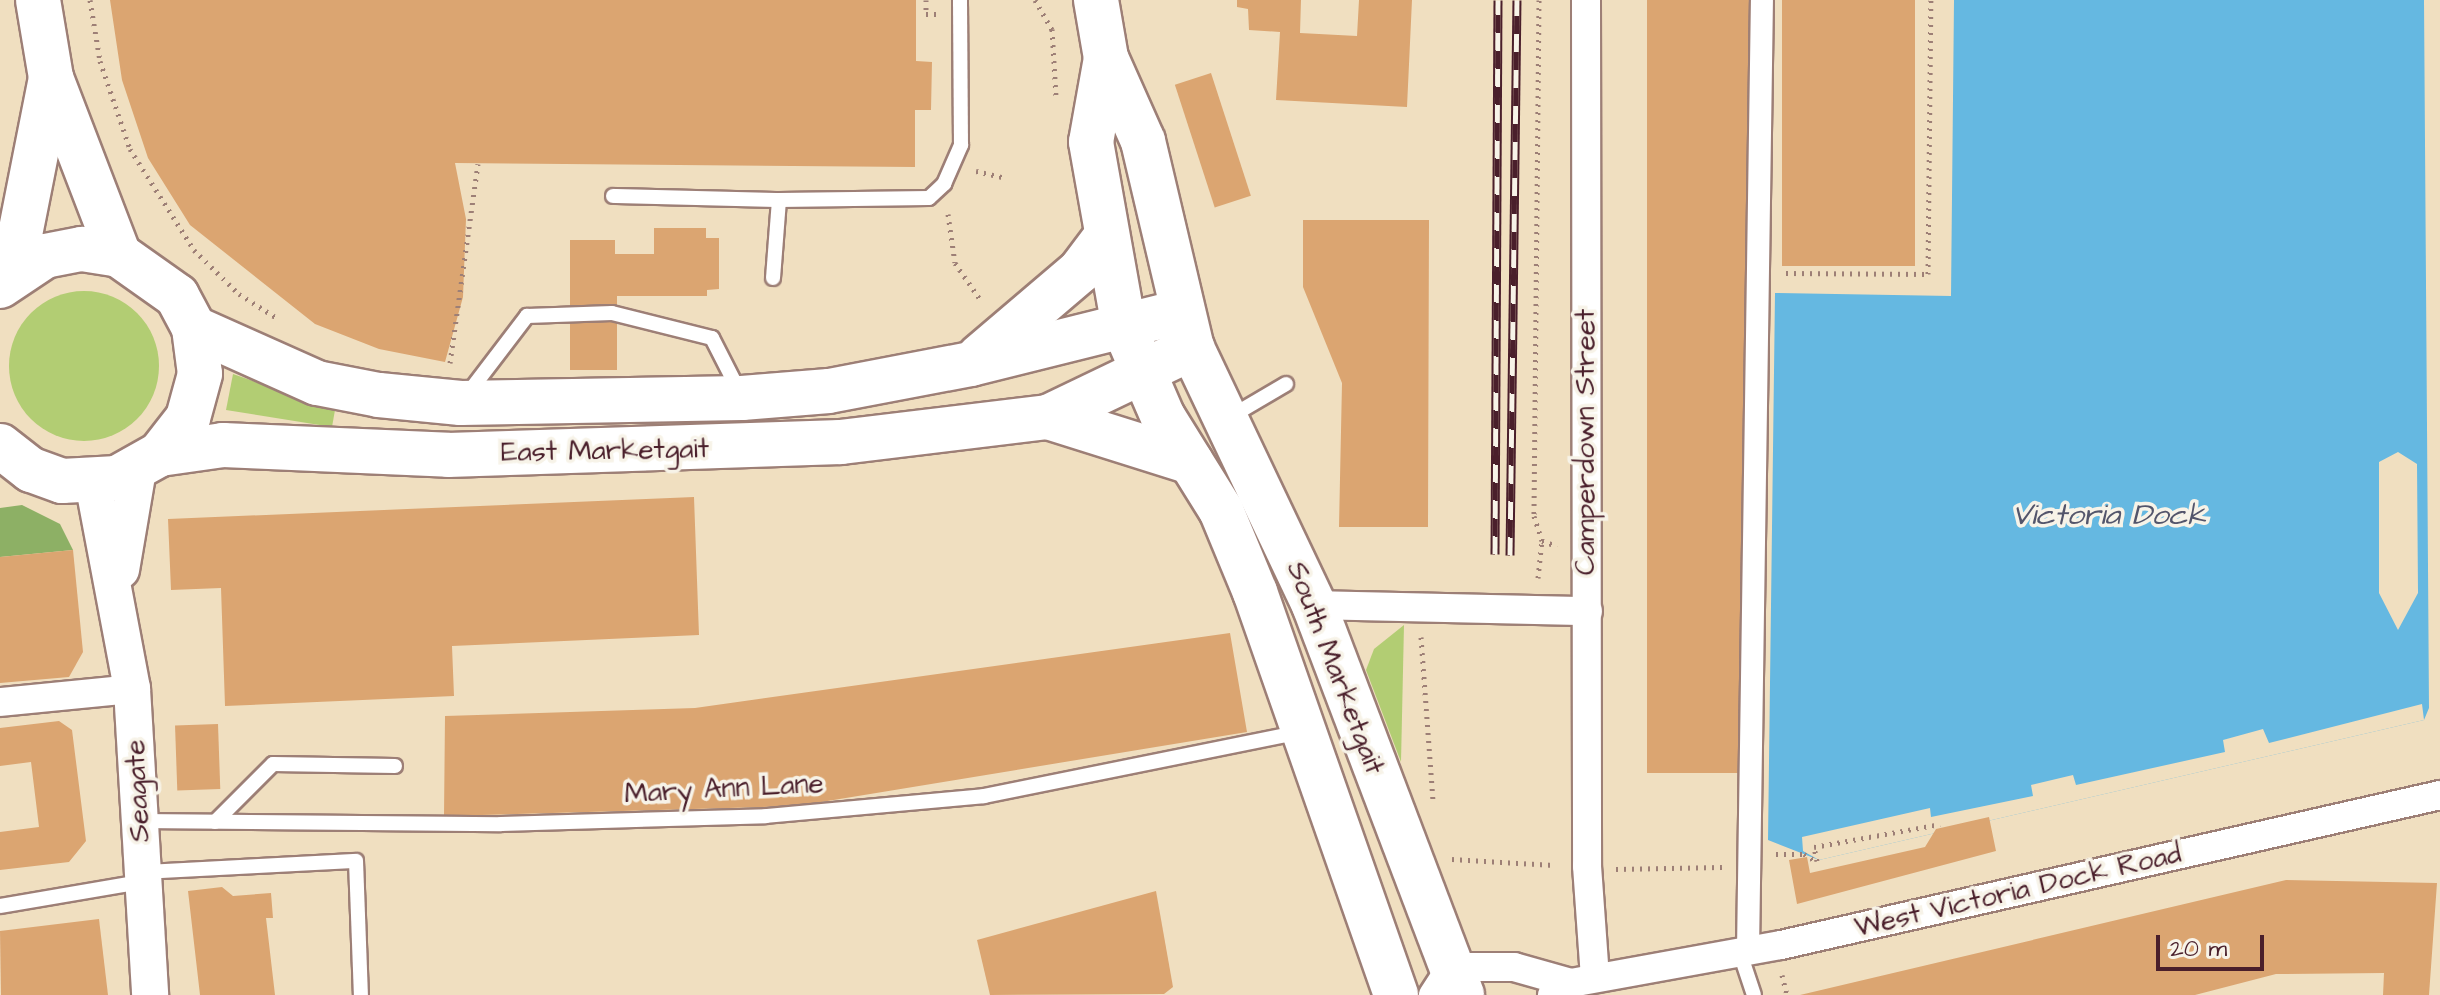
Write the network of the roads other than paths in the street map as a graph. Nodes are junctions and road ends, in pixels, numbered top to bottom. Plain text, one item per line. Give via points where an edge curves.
1 (38, 0) edge
2 (960, 0) edge
3 (1096, 0) edge
4 (1586, 0) edge
5 (1762, 0) edge
6 (1106, 58) junction
7 (51, 78) junction
8 (613, 196) dead end
9 (779, 200) junction
10 (1104, 239) junction
11 (119, 255) junction
12 (773, 278) dead end
13 (6, 280) edge
14 (1124, 327) junction
15 (194, 328) junction
16 (1186, 330) junction
17 (971, 364) junction
18 (1140, 372) junction
19 (1286, 384) dead end
20 (452, 390) junction
21 (742, 398) junction
22 (1048, 417) junction
23 (1223, 422) junction
24 (2, 451) edge
25 (149, 462) junction
26 (1191, 462) junction
27 (93, 482) junction
28 (118, 587) junction
29 (1314, 605) junction
30 (1588, 611) junction
31 (132, 689) junction
32 (0, 702) edge
33 (1304, 731) junction
34 (395, 766) dead end
35 (2440, 795) edge
36 (140, 821) junction
37 (215, 822) junction
38 (141, 877) junction
39 (0, 906) edge
40 (1744, 952) junction
41 (1572, 985) edge
42 (1426, 987) edge
43 (150, 995) edge
44 (361, 995) edge
45 (1754, 995) edge

1 - 7 main road
2 - 9 lane via 961,145 944,184 929,198
3 - 6 main road
4 - 30 street, Camperdown Street
5 - 40 street via 1750,866
6 - 10 main road, South Marketgait via 1091,142
6 - 16 main road, South Marketgait via 1143,141
7 - 11 main road
7 - 13 main road
8 - 9 lane
9 - 12 lane
10 - 14 main road, South Marketgait
10 - 17 main road, East Marketgait via 1080,271
11 - 13 main road via 82,249 45,256
11 - 15 main road via 169,288
14 - 16 main road, East Marketgait
14 - 17 main road, East Marketgait
14 - 18 main road, South Marketgait
15 - 20 main road, East Marketgait via 317,383
15 - 25 main road via 200,374 188,418
16 - 18 main road, East Marketgait
16 - 23 main road, South Marketgait
17 - 21 main road, East Marketgait via 829,391
18 - 22 main road, East Marketgait
18 - 26 main road, South Marketgait
19 - 23 lane
20 - 21 main road, East Marketgait
20 - 21 lane via 527,316 612,313 712,338
22 - 25 main road, East Marketgait via 758,448 448,455 223,445
22 - 26 main road, East Marketgait
23 - 29 main road, South Marketgait
24 - 27 main road via 46,476
25 - 27 main road, East Marketgait
25 - 28 street, Seagate
26 - 33 main road, South Marketgait via 1227,524
27 - 28 street, Seagate
28 - 31 street, Seagate
29 - 30 street, Camperdown Street
29 - 42 main road, South Marketgait
30 - 41 street via 1587,866
31 - 32 street
31 - 36 street, Seagate
33 - 37 lane, Mary Ann Lane via 984,796 766,816
33 - 42 main road, South Marketgait
34 - 37 lane via 273,764
35 - 40 street, West Victoria Dock Road
36 - 37 lane, Mary Ann Lane
36 - 38 street, Seagate
38 - 39 lane
38 - 43 street, Seagate
38 - 44 lane via 356,861
40 - 41 street, West Victoria Dock Road
40 - 45 lane
41 - 42 street, West Victoria Dock Road via 1514,967

